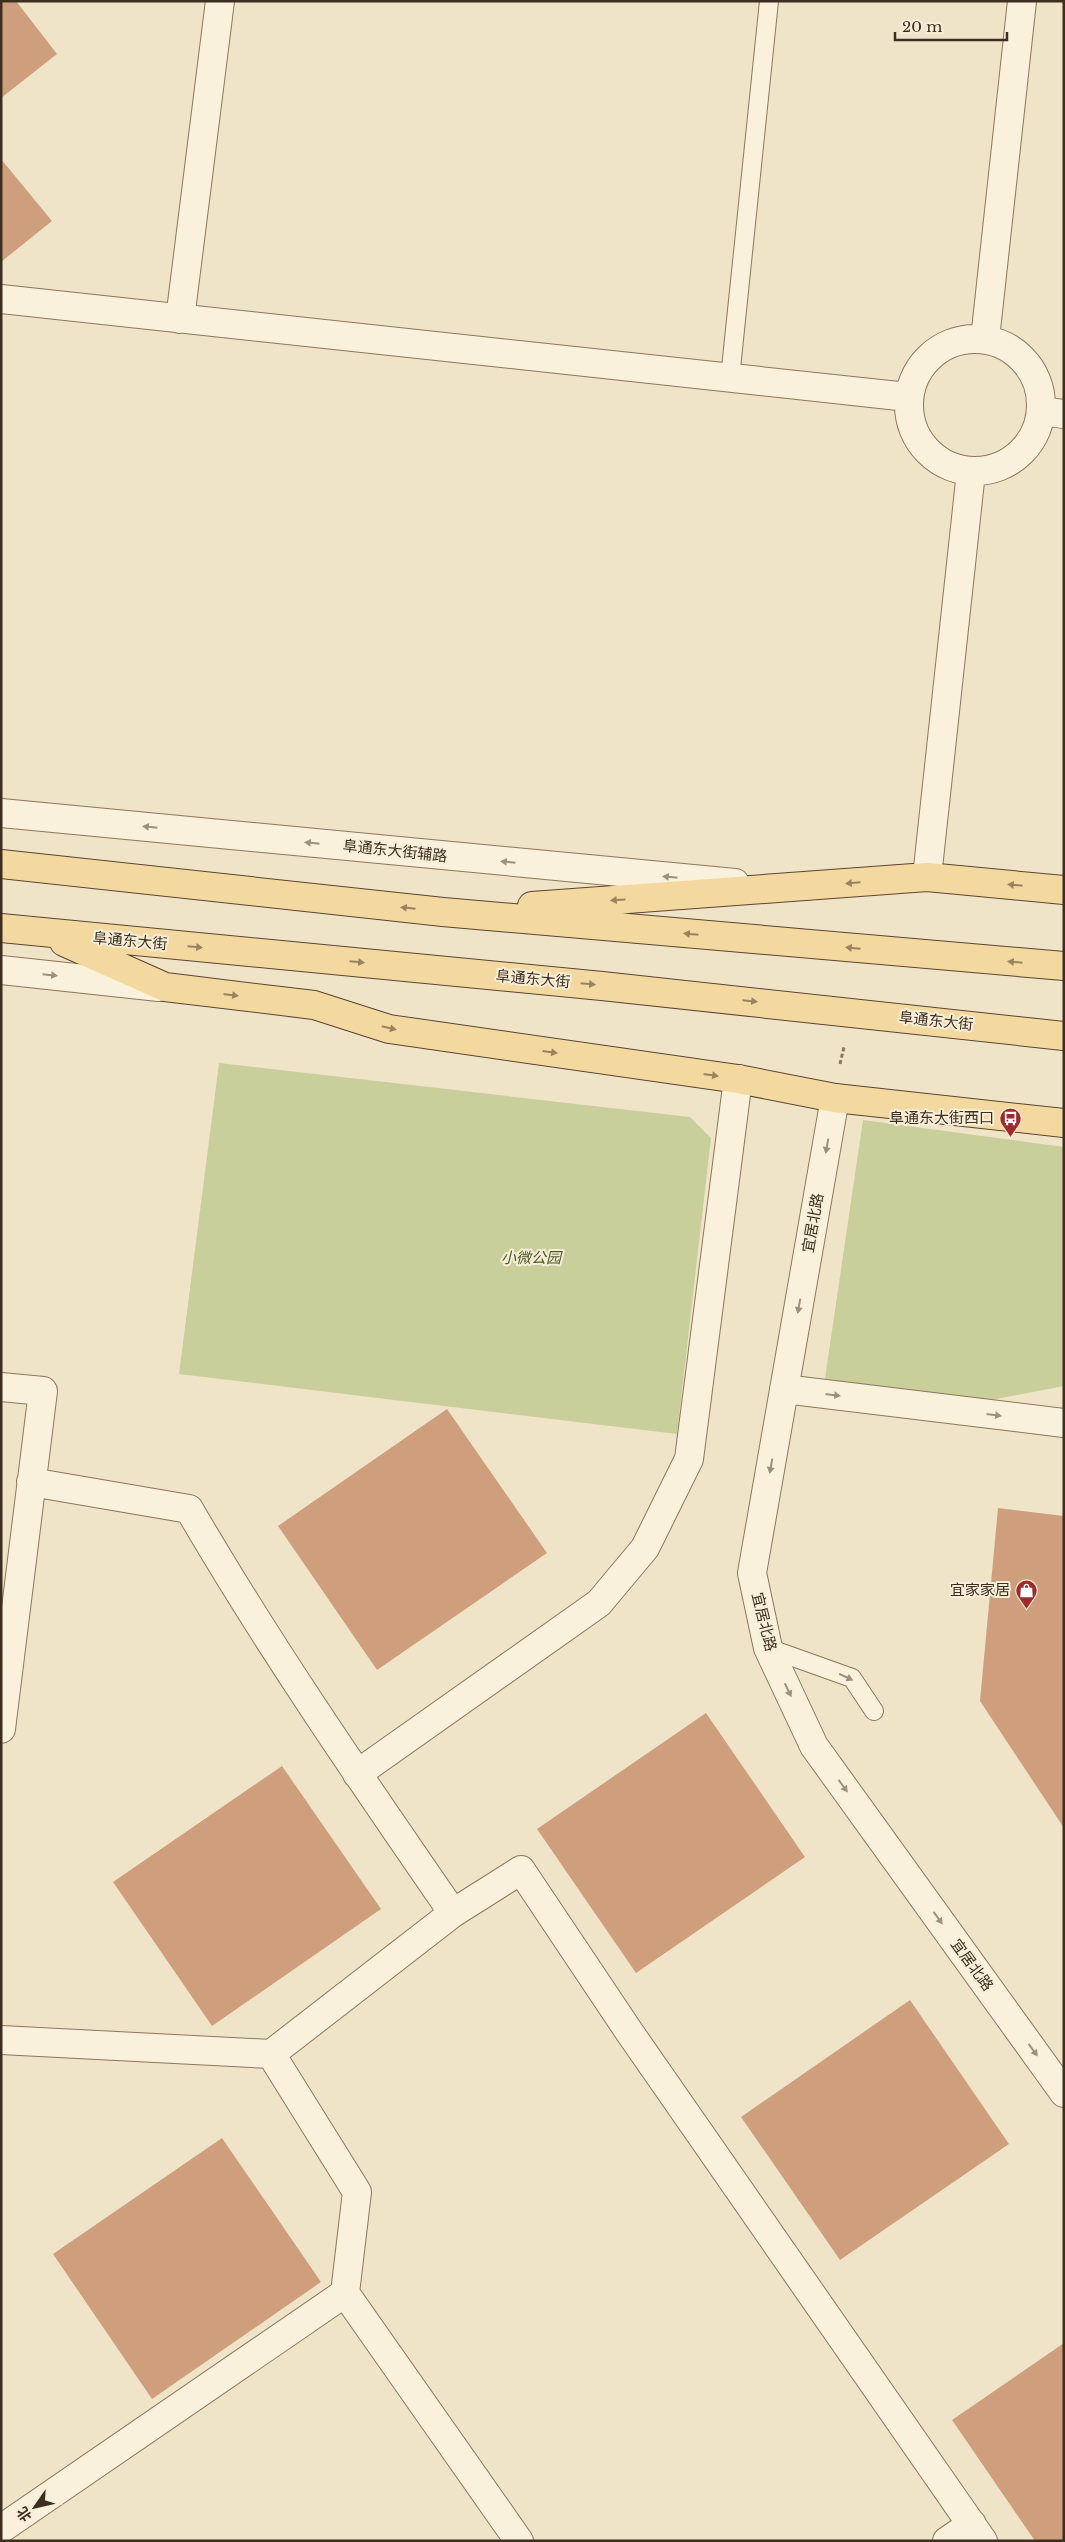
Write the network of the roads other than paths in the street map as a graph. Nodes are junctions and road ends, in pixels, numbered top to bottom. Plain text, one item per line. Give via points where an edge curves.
1 (220, 1) edge
2 (769, 1) edge
3 (1022, 1) edge
4 (1, 299) edge
5 (180, 319) junction
6 (985, 338) junction
7 (730, 378) junction
8 (908, 397) junction
9 (1053, 413) edge
10 (971, 472) junction
11 (1, 812) edge
12 (1, 864) edge
13 (927, 878) junction
14 (788, 889) junction
15 (1064, 890) edge
16 (443, 912) junction
17 (1, 928) edge
18 (42, 932) junction
19 (1064, 966) edge
20 (1, 970) edge
21 (165, 988) junction
22 (1064, 1036) edge
23 (738, 1079) junction
24 (835, 1098) junction
25 (1064, 1123) edge
26 (1, 1387) edge
27 (784, 1389) junction
28 (1064, 1423) edge
29 (31, 1482) junction
30 (768, 1648) junction
31 (874, 1711) dead end
32 (1, 1729) edge
33 (357, 1774) junction
34 (454, 1913) junction
35 (1, 2040) edge
36 (271, 2054) junction
37 (1064, 2093) edge
38 (345, 2292) junction
39 (1, 2529) edge
40 (977, 2532) edge
41 (519, 2541) edge
42 (948, 2541) edge

1 - 5 street
2 - 7 lane
3 - 6 street
4 - 5 street
5 - 7 street
6 - 8 street via 964,339 943,346 926,359 914,377
6 - 9 street via 1021,356 1033,372
7 - 8 street
8 - 10 street via 910,419 918,439 931,456 950,467
9 - 10 street via 1036,431 1026,449 1010,462 991,470
10 - 13 street
14 -> 11 street, 阜通东大街辅路
16 -> 12 main road
13 -> 14 main road
15 -> 13 main road
14 -> 16 main road
19 -> 16 main road
17 - 18 main road, 阜通东大街
18 - 21 main road
18 -> 22 main road, 阜通东大街 via 611,987
20 -> 21 street
21 -> 23 main road via 314,1005 389,1028
23 - 24 main road
23 - 33 street via 690,1459 646,1548 599,1603
24 - 25 main road
24 -> 27 street, 宜居北路
26 - 29 street via 43,1391
27 -> 28 street
27 -> 30 street, 宜居北路 via 752,1573
29 - 32 street
29 - 33 street via 189,1509
30 -> 31 lane via 852,1678
30 -> 37 street, 宜居北路 via 814,1746
33 - 34 street
34 - 36 street
34 - 40 street via 521,1870 630,2033
35 - 36 street
36 - 38 street via 357,2192
38 - 39 street
38 - 41 street
40 - 42 street

